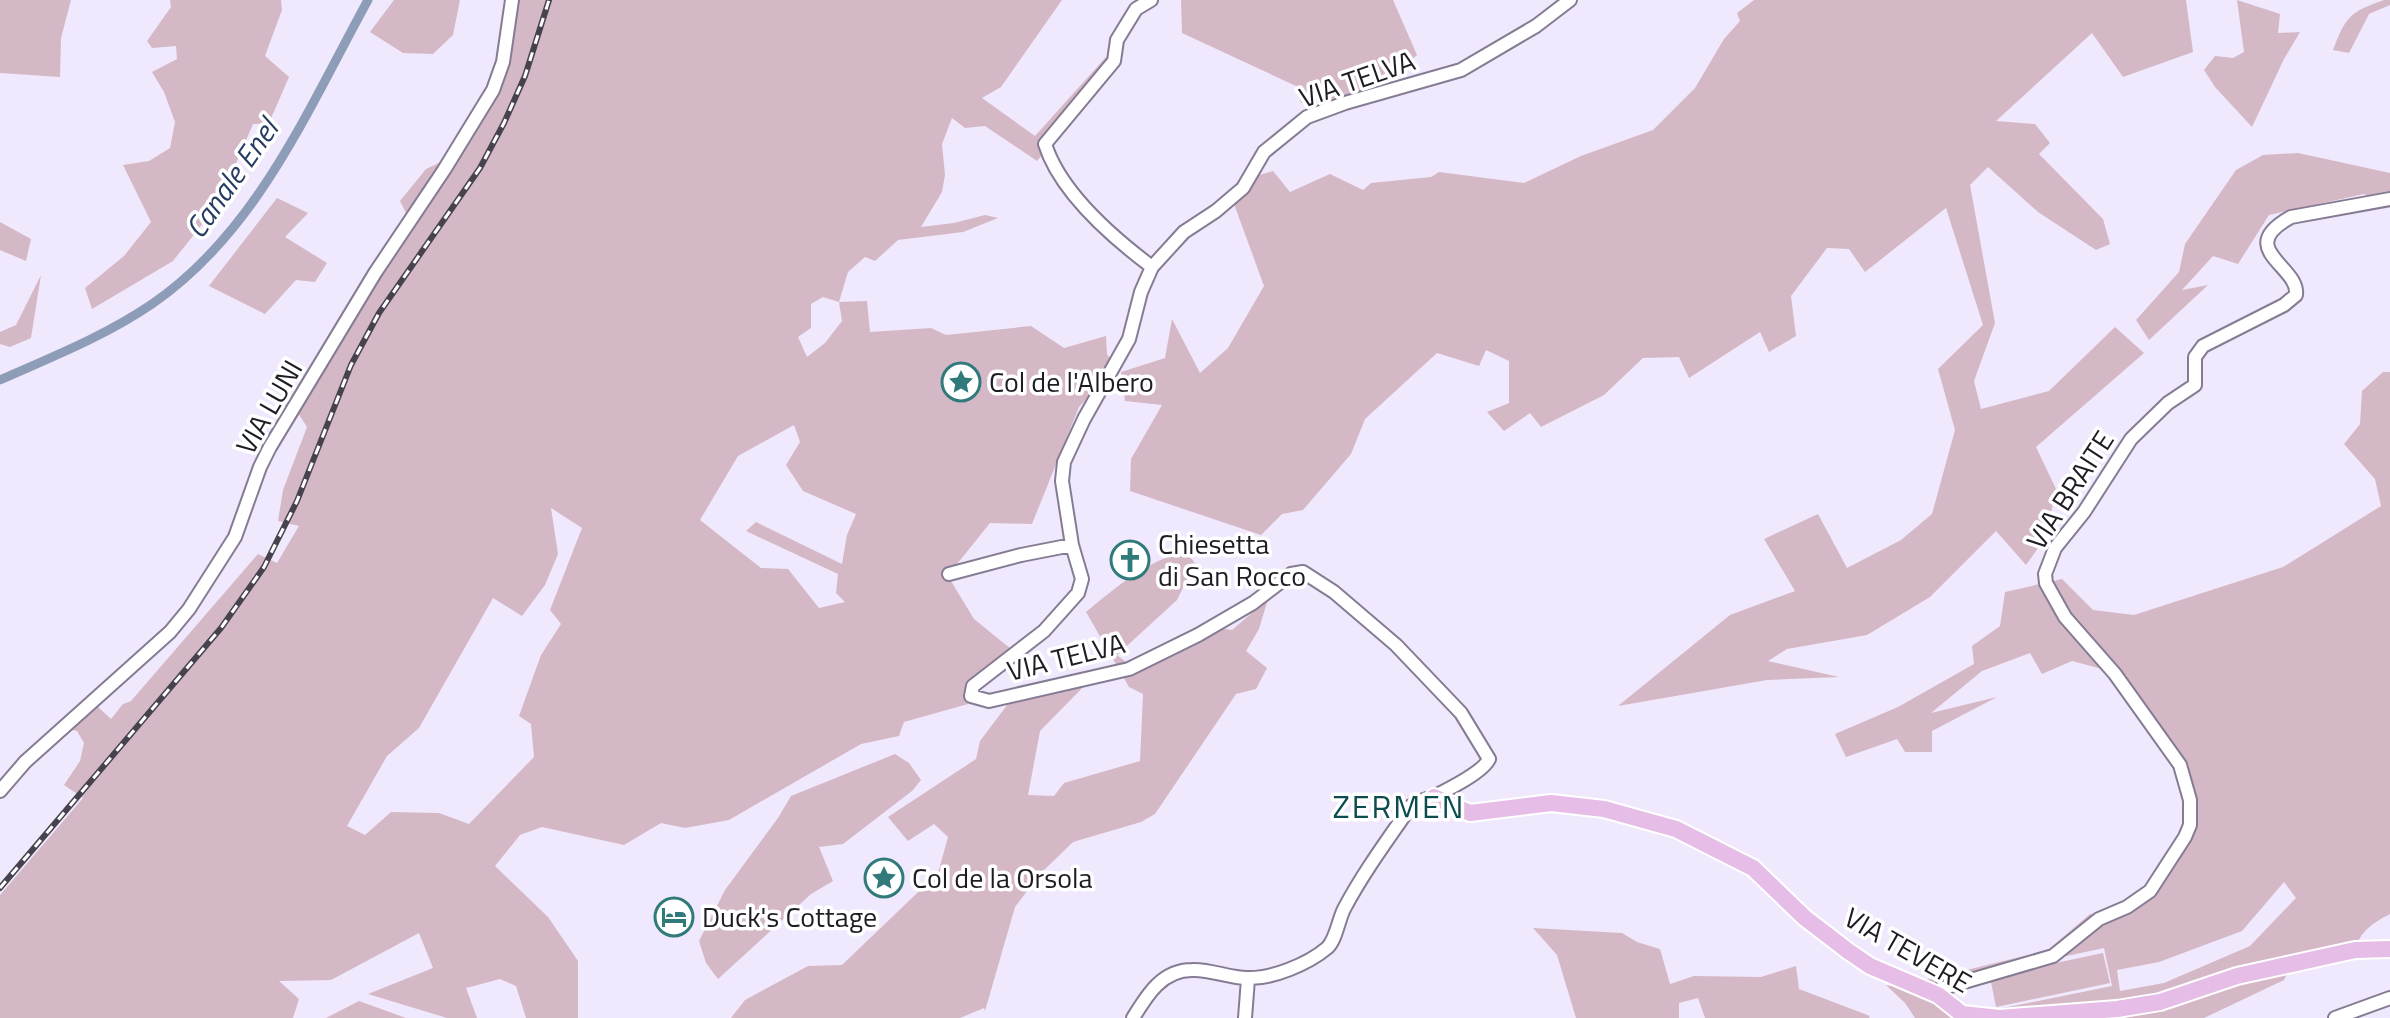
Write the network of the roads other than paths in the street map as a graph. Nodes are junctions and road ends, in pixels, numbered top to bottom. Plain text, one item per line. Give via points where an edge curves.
1 (512, 0) edge
2 (1151, 0) edge
3 (1570, 0) edge
4 (2390, 199) edge
5 (1152, 267) junction
6 (1072, 545) junction
7 (949, 574) dead end
8 (0, 791) edge
9 (1434, 797) junction
10 (2390, 949) edge
11 (1248, 979) junction
12 (1935, 994) junction
13 (2390, 998) edge
14 (1133, 1018) edge
15 (1245, 1018) edge
16 (2335, 1018) edge

1 - 8 street, VIA LUNI via 503,62 493,90 270,447 235,537 197,598 170,632 34,753
2 - 5 street via 1136,9 1117,40 1114,61 1045,144 1064,185
3 - 5 street, VIA TELVA via 1461,70 1307,117 1264,152 1243,188 1184,232
4 - 12 street, VIA BRAITE via 2291,217 2277,225 2268,242 2277,265 2295,282 2296,295 2203,346 2195,357 2195,385 2131,439 2048,563 2046,583 2065,617 2115,674 2180,765 2190,800 2185,837 2150,891 2099,919 2053,956
5 - 6 street, VIA TELVA via 1129,339 1064,462
6 - 7 street
6 - 9 street, VIA TELVA via 1082,579 1078,593 1044,631 973,686 971,696 989,701 1129,669 1253,603 1291,574 1303,572 1407,656 1461,713 1489,759 1482,769
9 - 11 street via 1411,806 1350,899 1330,946 1306,961
9 - 12 main road, VIA TEVERE via 1470,813 1551,803 1604,809 1676,829 1753,868 1805,918 1870,966
10 - 12 main road, VIA TEVERE via 2355,950 2117,1009 2000,1018 1962,1014
11 - 14 street via 1191,969 1169,976 1149,991
11 - 15 street
13 - 16 street

